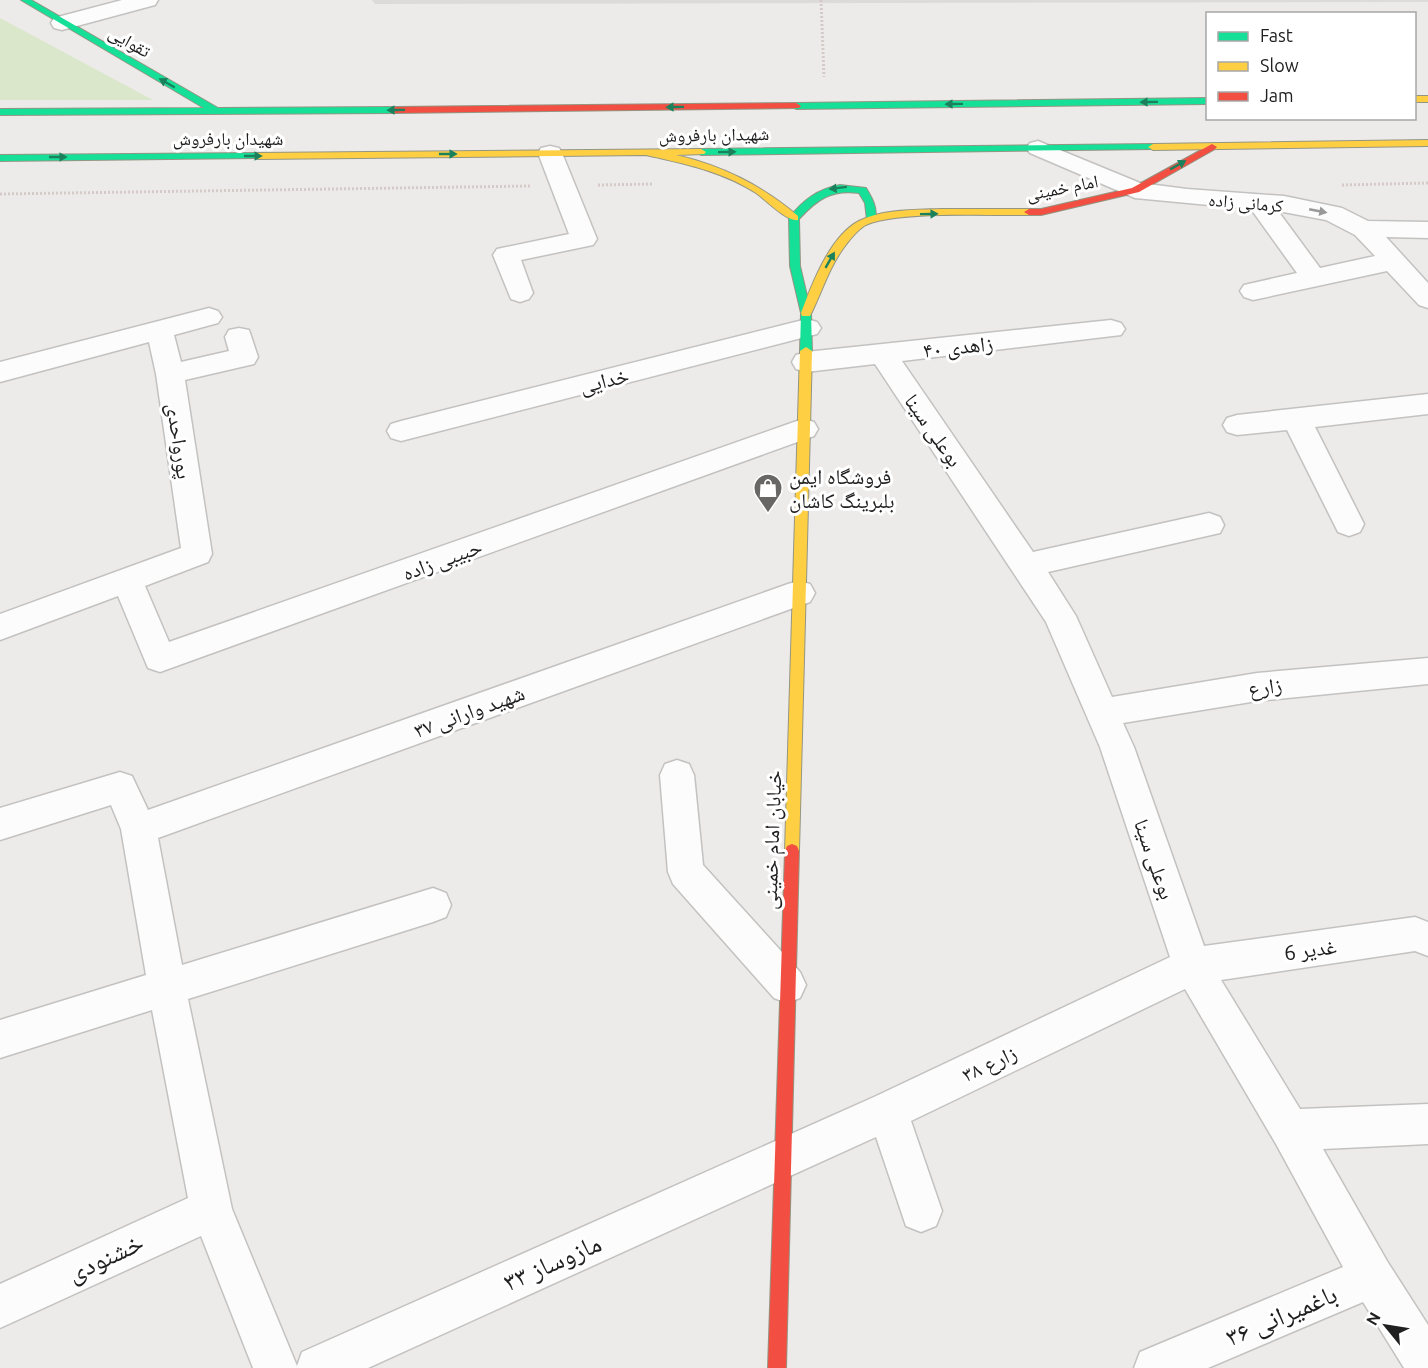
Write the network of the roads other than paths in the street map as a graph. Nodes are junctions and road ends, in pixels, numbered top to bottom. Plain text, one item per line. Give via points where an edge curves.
1 (25, 0) edge
2 (147, 0) edge
3 (62, 23) junction
4 (1206, 101) edge
5 (0, 112) edge
6 (218, 112) junction
7 (1428, 143) edge
8 (1212, 147) junction
9 (1038, 148) junction
10 (550, 153) junction
11 (648, 153) junction
12 (0, 158) edge
13 (1135, 190) junction
14 (1258, 202) junction
15 (794, 218) junction
16 (871, 218) junction
17 (1364, 229) junction
18 (1428, 230) edge
19 (1393, 261) junction
20 (1314, 278) junction
21 (1253, 291) dead end
22 (520, 294) dead end
23 (1428, 299) edge
24 (209, 317) dead end
25 (806, 321) junction
26 (159, 329) junction
27 (1111, 329) dead end
28 (239, 337) dead end
29 (883, 354) junction
30 (806, 362) junction
31 (0, 372) edge
32 (170, 374) junction
33 (1428, 404) edge
34 (1296, 418) junction
35 (1237, 425) dead end
36 (804, 429) junction
37 (401, 431) dead end
38 (1349, 524) dead end
39 (1209, 525) dead end
40 (1027, 565) junction
41 (127, 580) junction
42 (799, 593) junction
43 (0, 627) edge
44 (1428, 671) edge
45 (1104, 712) junction
46 (677, 775) dead end
47 (0, 824) edge
48 (139, 829) junction
49 (433, 905) dead end
50 (1428, 939) edge
51 (1192, 966) junction
52 (787, 985) junction
53 (167, 987) junction
54 (0, 1039) edge
55 (888, 1111) junction
56 (1428, 1124) edge
57 (1290, 1130) junction
58 (785, 1156) junction
59 (211, 1209) junction
60 (921, 1211) dead end
61 (1372, 1276) junction
62 (0, 1306) edge
63 (1428, 1366) edge
64 (274, 1368) edge
65 (318, 1368) edge
66 (777, 1368) edge
67 (1156, 1368) edge

1 - 3 main road, تقوایی
2 - 3 street
6 -> 3 main road, تقوایی
4 -> 6 main road, شهیدان بارفروش
5 - 6 main road, شهیدان بارفروش
7 - 8 main road, شهیدان بارفروش
8 - 9 main road, شهیدان بارفروش
13 -> 8 main road, امام خمینی
11 -> 9 main road, شهیدان بارفروش
9 - 13 street, کرمانی زاده
10 - 11 main road, شهیدان بارفروش
12 -> 10 main road, شهیدان بارفروش
10 - 22 street via 584,239 507,255
11 - 15 main road via 719,168 749,182
13 - 14 street, کرمانی زاده
16 -> 13 main road, امام خمینی via 1041,212
14 -> 17 street, کرمانی زاده via 1333,214
14 - 20 street
16 -> 15 main road via 870,203 862,190 843,186 825,190 807,202
15 - 25 main road via 795,266
25 -> 16 main road via 817,285 840,243
17 - 18 street
17 - 19 street, کرمانی زاده
19 - 20 street
19 - 23 street, کرمانی زاده
20 - 21 street
24 - 26 street
25 - 30 main road, خیابان امام خمینی
25 - 37 street, خدایی
26 - 31 street
26 - 32 street, پورواحدی
27 - 29 street, زاهدی ۴۰
28 - 32 street via 244,357
29 - 30 street, زاهدی ۴۰
29 - 40 street, بوعلی سینا
30 - 36 main road, خیابان امام خمینی
32 - 41 street, پورواحدی via 197,554
33 - 34 street
34 - 35 street
34 - 38 street
36 - 41 street, حبیبی زاده via 160,659
36 - 42 main road, خیابان امام خمینی
39 - 40 street
40 - 45 street, بوعلی سینا via 1068,631
41 - 43 street
42 - 48 street, شهید وارانی ۳۷
42 - 52 main road, خیابان امام خمینی
44 - 45 street, زارع via 1257,687
45 - 51 street, بوعلی سینا
46 - 52 street via 686,872
47 - 48 street via 120,787
48 - 53 street
49 - 53 street
50 - 51 street, غدیر 6 via 1415,934
51 - 55 street, زارع ۳۸
51 - 57 street, بوعلی سینا
52 - 58 main road, خیابان امام خمینی
53 - 54 street
53 - 59 street
55 - 58 street, زارع ۳۸
55 - 60 street
56 - 57 street
57 - 61 street, بوعلی سینا
58 - 65 street, مازوساز ۳۳
58 - 66 main road, خیابان امام خمینی
59 - 62 street, خشنودی
59 - 64 street
61 - 63 street, بوعلی سینا
61 - 67 street, باغمیرانی ۳۶

